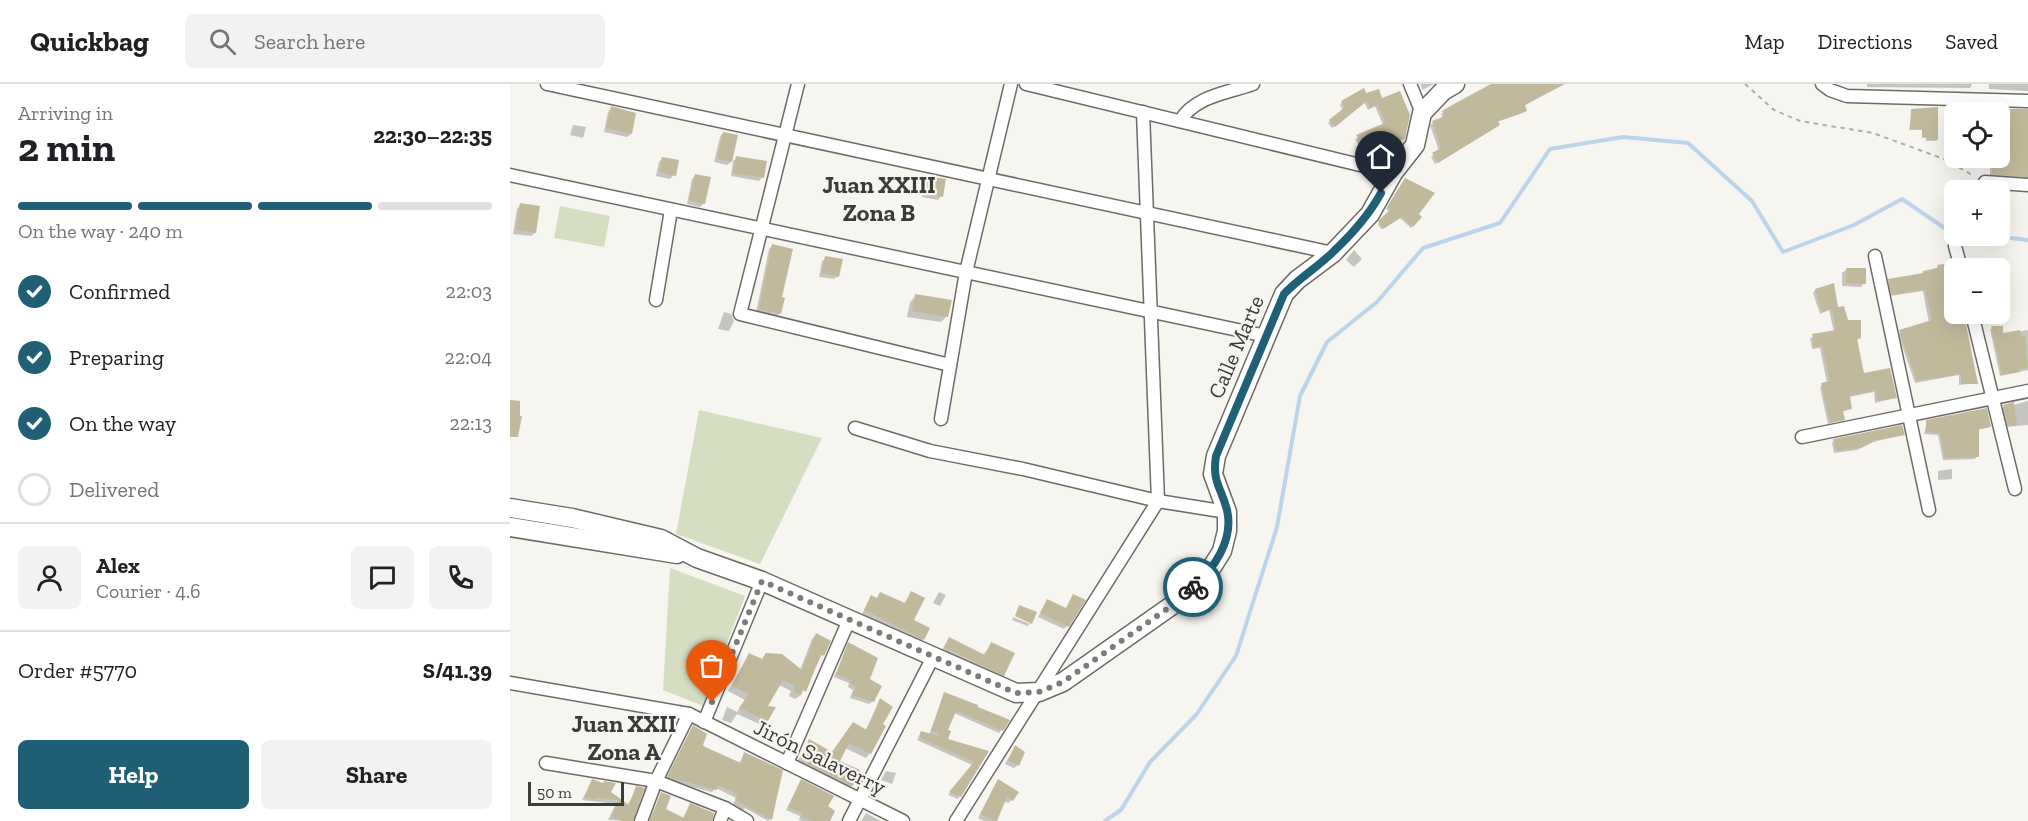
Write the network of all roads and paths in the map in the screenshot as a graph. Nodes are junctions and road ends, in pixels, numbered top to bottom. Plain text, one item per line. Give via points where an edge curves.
1 (547, 84) edge
2 (798, 84) edge
3 (1011, 84) edge
4 (1026, 84) edge
5 (1253, 84) edge
6 (1410, 84) edge
7 (1455, 84) edge
8 (1744, 84) edge
9 (1823, 85) edge
10 (2028, 101) edge
11 (1143, 112) junction
12 (1422, 113) junction
13 (1180, 121) junction
14 (785, 135) junction
15 (1393, 173) junction
16 (510, 175) edge
17 (988, 179) junction
18 (1981, 180) edge
19 (2010, 184) edge
20 (2028, 185) edge
21 (671, 210) junction
22 (1147, 213) junction
23 (761, 229) junction
24 (1955, 246) dead end
25 (1333, 253) junction
26 (1875, 256) dead end
27 (1958, 258) edge
28 (966, 272) junction
29 (656, 300) dead end
30 (1149, 311) junction
31 (1974, 324) edge
32 (1266, 336) junction
33 (950, 365) junction
34 (2028, 391) edge
35 (1993, 400) junction
36 (1907, 416) junction
37 (941, 419) dead end
38 (855, 428) dead end
39 (1802, 437) dead end
40 (2015, 489) dead end
41 (1158, 501) junction
42 (510, 508) edge
43 (1929, 510) dead end
44 (1227, 512) junction
45 (510, 527) edge
46 (697, 558) junction
47 (762, 581) junction
48 (849, 620) junction
49 (933, 657) junction
50 (510, 683) edge
51 (1039, 692) junction
52 (689, 714) junction
53 (704, 722) junction
54 (546, 763) dead end
55 (787, 764) junction
56 (656, 781) junction
57 (861, 800) junction
58 (725, 808) junction
59 (641, 821) edge
60 (720, 821) edge
61 (747, 821) edge
62 (849, 821) edge
63 (903, 821) edge
64 (956, 821) edge

1 - 14 street
2 - 14 street
3 - 17 street
4 - 11 street
5 - 13 street via 1203,100 1187,109
6 - 12 street
7 - 12 street
8 - 18 path via 1774,110 1791,117 1873,133 1944,159
9 - 10 street via 1847,96
11 - 13 street
11 - 22 street
12 - 15 street, Calle Marte via 1415,145
13 - 15 street
14 - 17 street
14 - 23 street
15 - 25 street, Calle Marte via 1370,214
16 - 21 street
17 - 22 street
17 - 28 street
19 - 20 street
21 - 23 street
21 - 29 street
22 - 25 street
22 - 30 street
23 - 28 street
23 - 33 street via 740,315
24 - 27 street
25 - 32 street, Calle Marte via 1284,294
26 - 36 street
28 - 30 street
28 - 33 street
30 - 32 street
30 - 41 street
31 - 35 street
32 - 44 street, Calle Marte via 1216,456 1213,474
33 - 37 street
34 - 35 street
35 - 36 street
35 - 40 street
36 - 39 street
36 - 43 street
38 - 41 street via 930,451
41 - 44 street
41 - 51 street
42 - 46 street via 661,539
44 - 51 street via 1222,551 1207,575 1174,604 1063,682
45 - 46 street
46 - 47 street
47 - 48 street
47 - 53 street
48 - 49 street
48 - 55 street
49 - 51 street via 1016,693
49 - 57 street
50 - 52 street, Jirón Salaverry
51 - 64 street
52 - 53 street, Jirón Salaverry
52 - 56 street
53 - 55 street, Jirón Salaverry
54 - 56 street
55 - 57 street, Jirón Salaverry
56 - 58 street
56 - 59 street
57 - 62 street
57 - 63 street, Jirón Salaverry
58 - 60 street
58 - 61 street

